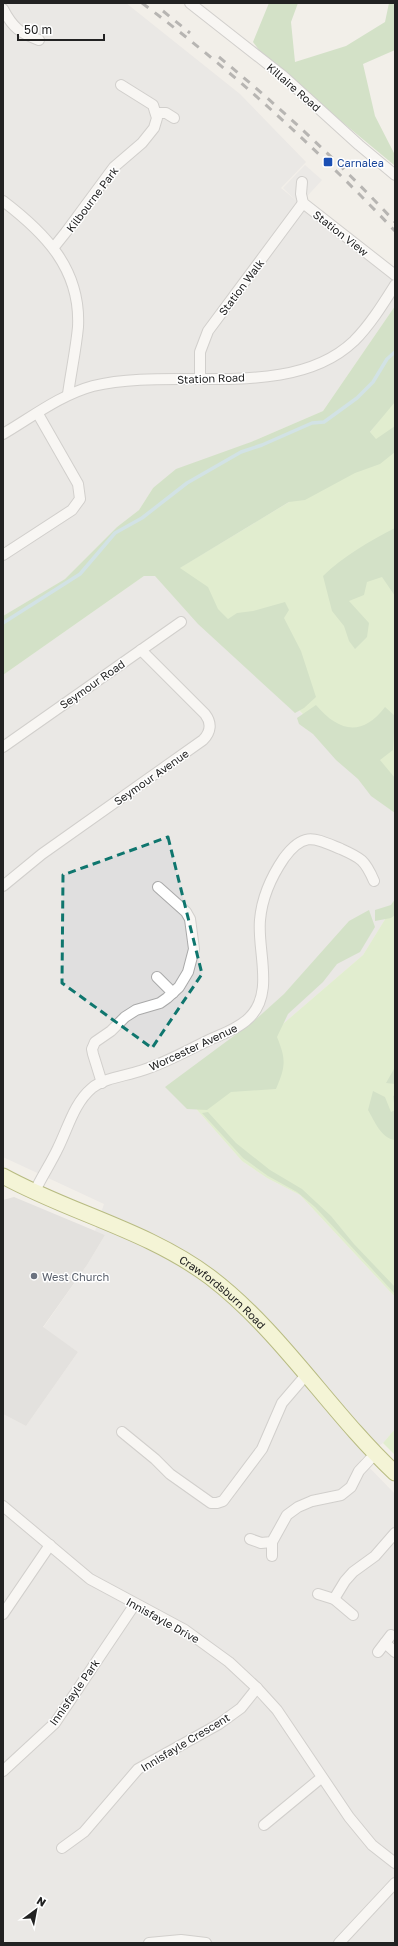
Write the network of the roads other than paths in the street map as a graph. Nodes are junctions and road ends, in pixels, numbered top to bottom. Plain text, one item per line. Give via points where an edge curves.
1 (190, 3) edge
2 (3, 9) edge
3 (39, 40) dead end
4 (121, 85) dead end
5 (156, 113) junction
6 (174, 118) dead end
7 (395, 175) edge
8 (302, 182) dead end
9 (3, 201) edge
10 (303, 204) junction
11 (54, 247) junction
12 (395, 275) edge
13 (395, 285) edge
14 (200, 379) junction
15 (68, 394) junction
16 (38, 414) junction
17 (3, 434) edge
18 (3, 555) edge
19 (181, 622) dead end
20 (141, 650) junction
21 (3, 747) edge
22 (374, 880) dead end
23 (3, 886) edge
24 (158, 887) dead end
25 (157, 977) dead end
26 (173, 993) junction
27 (102, 1083) junction
28 (4, 1177) edge
29 (35, 1191) junction
30 (306, 1375) junction
31 (122, 1432) dead end
32 (375, 1454) junction
33 (395, 1473) edge
34 (3, 1506) edge
35 (395, 1533) edge
36 (250, 1539) dead end
37 (272, 1542) junction
38 (50, 1545) junction
39 (272, 1556) dead end
40 (318, 1594) dead end
41 (334, 1600) junction
42 (135, 1604) junction
43 (3, 1614) edge
44 (353, 1615) dead end
45 (378, 1652) dead end
46 (395, 1652) edge
47 (257, 1688) junction
48 (3, 1771) edge
49 (321, 1778) junction
50 (264, 1825) dead end
51 (62, 1848) dead end
52 (395, 1863) edge
53 (395, 1883) edge
54 (149, 1943) edge
55 (206, 1943) edge
56 (339, 1943) edge

1 - 7 street, Killaire Road via 283,76
2 - 3 street via 10,22 21,33
4 - 5 street via 153,105
5 - 6 street via 166,113
5 - 11 street, Kilbourne Park via 156,123 151,132 114,167
8 - 10 street, Station View
9 - 11 street via 36,228
10 - 12 street, Station View
10 - 14 street, Station Walk via 208,331 200,352
11 - 15 street via 71,281 77,305 78,327
13 - 14 street, Station Road via 354,341 322,363 272,376
14 - 15 street, Station Road via 132,380 95,386
15 - 16 street, Station Road
16 - 17 street, Station Road
16 - 18 street via 78,484 80,499 72,510
19 - 20 street, Seymour Road
20 - 21 street, Seymour Road
20 - 23 street, Seymour Avenue via 205,714 210,723 209,733 42,854
22 - 27 street, Worcester Avenue via 360,858 318,839 309,838 302,841 286,855 266,891 259,932 263,967 262,992 253,1013 237,1026 171,1058 141,1071
24 - 26 street via 189,915 194,937 190,967 184,980
25 - 26 street
26 - 27 street via 160,1002 130,1013 95,1042 92,1049
27 - 29 street, Worcester Avenue via 93,1087 78,1104
28 - 29 main road, Crawfordsburn Road
29 - 30 main road, Crawfordsburn Road via 155,1243 193,1265 255,1317
30 - 31 street via 282,1402 262,1449 223,1501 217,1503 211,1503 170,1474
30 - 32 main road, Crawfordsburn Road
32 - 33 main road, Crawfordsburn Road
32 - 37 street via 359,1471 351,1488 341,1495 312,1501 287,1515
34 - 38 street, Innisfayle Drive
35 - 41 street via 375,1556 353,1572
36 - 37 street via 261,1543
37 - 39 street
38 - 42 street, Innisfayle Drive via 90,1579
38 - 43 street
40 - 41 street
41 - 44 street
42 - 47 street, Innisfayle Drive via 186,1630 208,1645
42 - 48 street, Innisfayle Park via 54,1723
45 - 46 street via 388,1639
47 - 49 street, Innisfayle Drive via 277,1710
47 - 51 street, Innisfayle Crescent via 241,1708 219,1724 138,1769 84,1832
49 - 50 street
49 - 52 street, Innisfayle Drive via 372,1845
53 - 56 street
54 - 55 street via 181,1940

